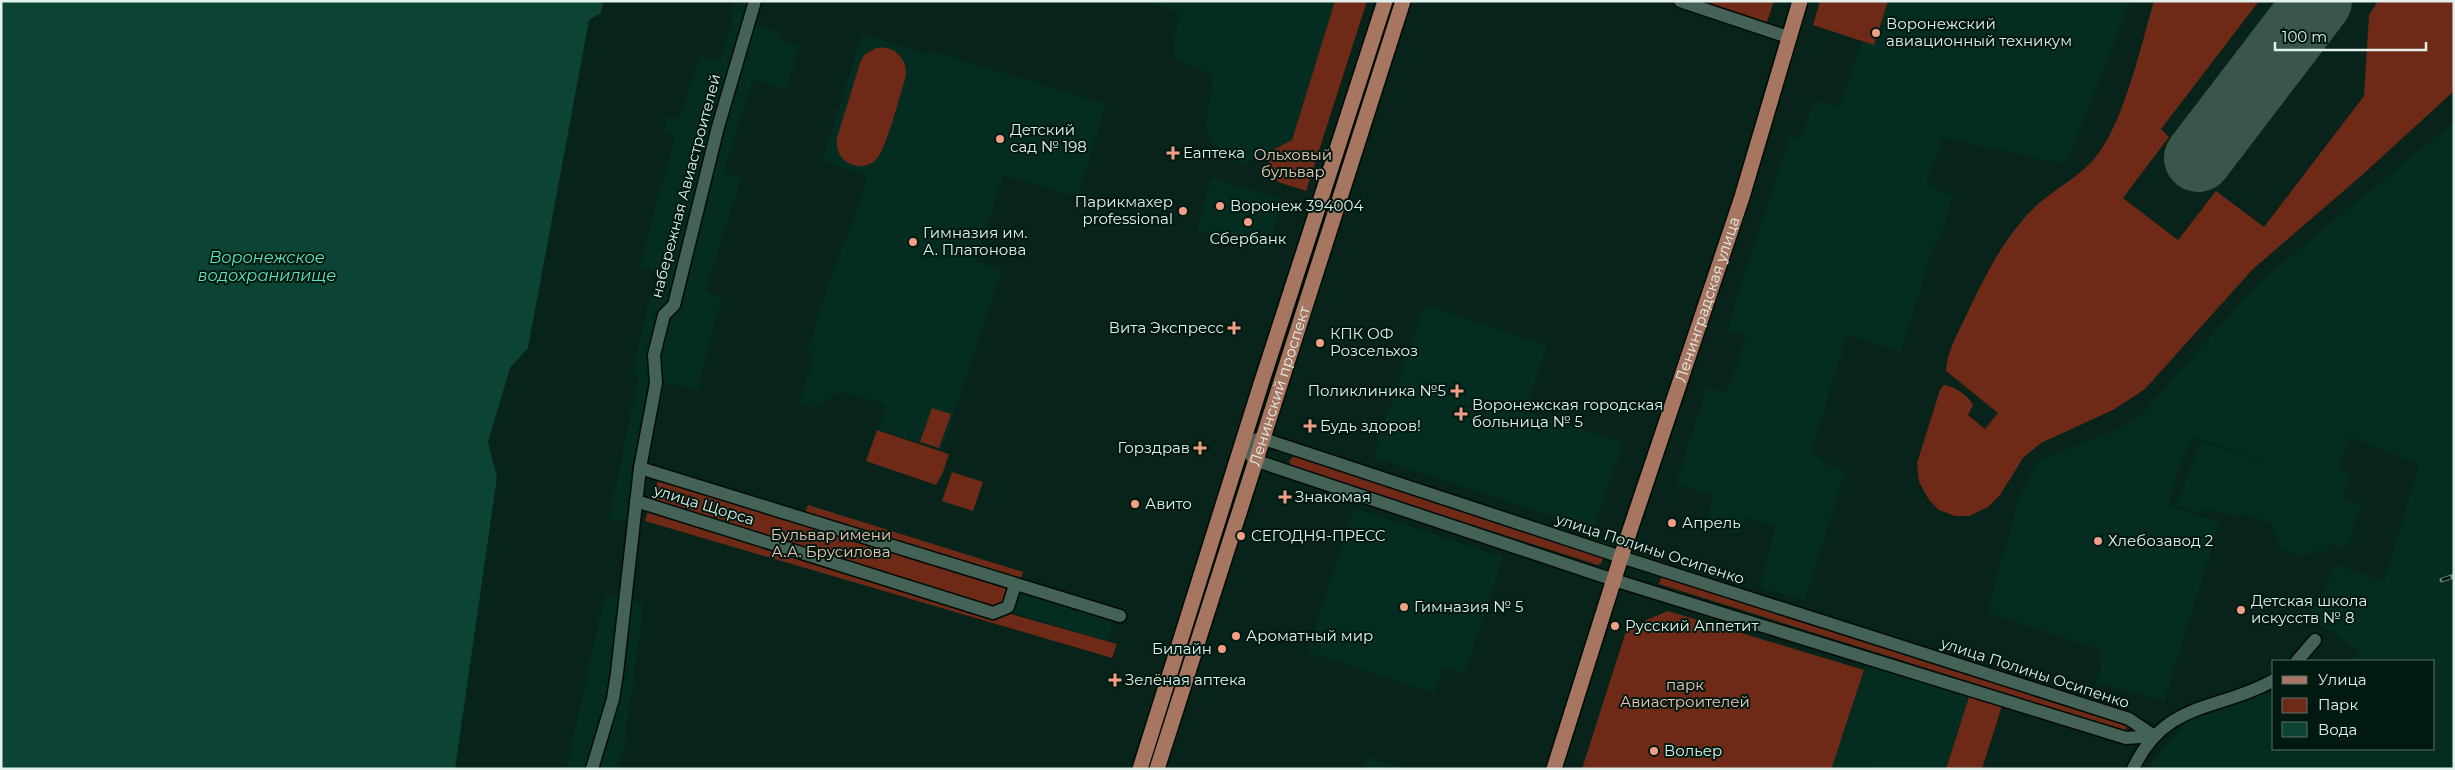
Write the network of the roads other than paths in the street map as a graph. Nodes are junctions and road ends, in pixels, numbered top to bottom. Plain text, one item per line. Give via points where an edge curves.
1 (755, 1) edge
2 (1385, 1) edge
3 (1403, 1) edge
4 (1680, 1) edge
5 (1800, 1) edge
6 (1788, 37) junction
7 (1261, 438) junction
8 (1242, 443) junction
9 (1254, 460) junction
10 (640, 468) junction
11 (636, 501) junction
12 (1621, 557) junction
13 (1614, 580) junction
14 (1015, 585) junction
15 (1120, 616) dead end
16 (2315, 640) dead end
17 (2298, 660) edge
18 (2272, 681) edge
19 (2154, 736) junction
20 (592, 769) edge
21 (1140, 769) edge
22 (1156, 769) edge
23 (1554, 769) edge
24 (2133, 769) edge

1 - 10 street, набережная Авиастроителей via 718,126 674,305 664,315 654,355 656,383
2 - 8 main road, Ленинский проспект
3 - 7 main road, Ленинский проспект
4 - 6 street
5 - 6 main road, Ленинградская улица
6 - 12 main road, Ленинградская улица via 1742,197
7 - 8 street
7 - 9 main road, Ленинский проспект
7 - 12 street, улица Полины Осипенко
8 - 9 street
8 - 21 main road, Ленинский проспект
9 - 13 street
9 - 22 main road, Ленинский проспект
10 - 11 street, набережная Авиастроителей
10 - 14 street
11 - 14 street, улица Щорса via 993,612 1008,607
11 - 20 street, набережная Авиастроителей via 613,699
12 - 13 main road, Ленинградская улица
12 - 19 street, улица Полины Осипенко via 2129,719
13 - 19 street via 2126,738
13 - 23 main road, Ленинградская улица
14 - 15 street
16 - 17 street
18 - 19 street via 2186,713
19 - 24 street via 2141,751

